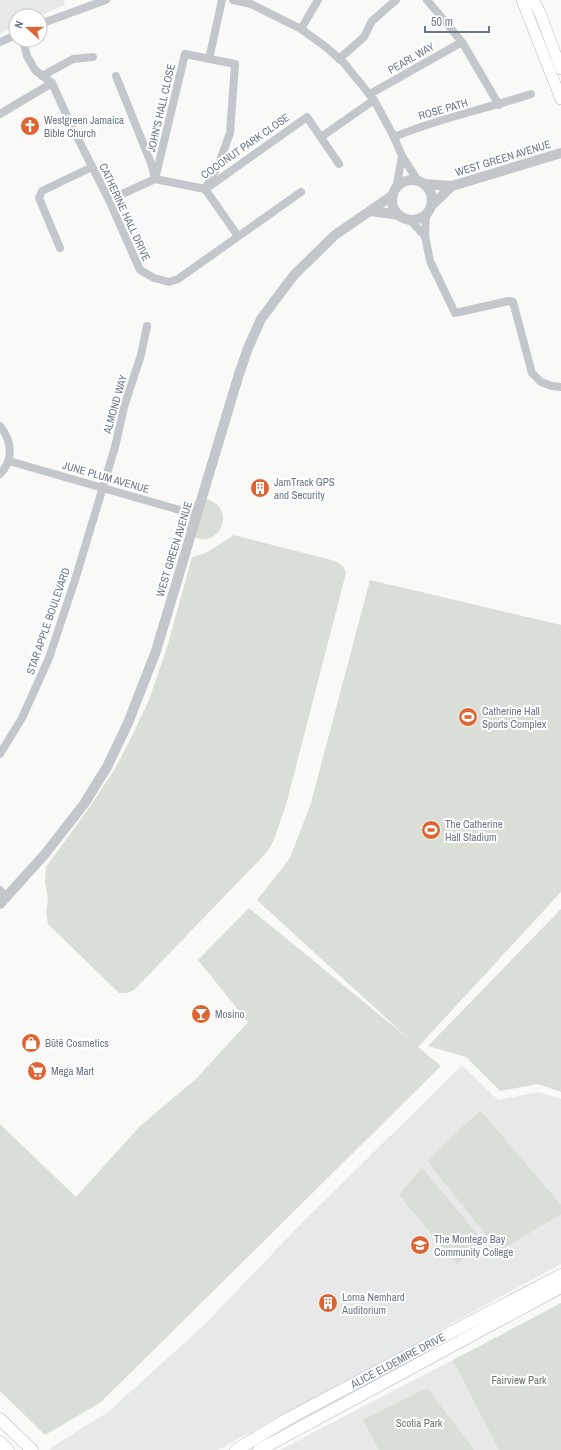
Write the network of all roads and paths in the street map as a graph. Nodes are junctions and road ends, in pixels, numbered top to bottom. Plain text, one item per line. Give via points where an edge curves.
1 (106, 0) edge
2 (222, 0) edge
3 (233, 0) edge
4 (318, 0) edge
5 (396, 0) edge
6 (427, 0) edge
7 (522, 0) edge
8 (533, 0) edge
9 (252, 2) edge
10 (48, 21) edge
11 (300, 29) junction
12 (462, 42) junction
13 (25, 48) edge
14 (93, 57) dead end
15 (209, 59) junction
16 (339, 59) junction
17 (561, 69) edge
18 (42, 76) junction
19 (116, 76) dead end
20 (52, 83) junction
21 (531, 94) dead end
22 (372, 97) junction
23 (561, 100) edge
24 (499, 105) junction
25 (0, 114) edge
26 (321, 137) junction
27 (394, 137) junction
28 (561, 153) edge
29 (402, 156) junction
30 (339, 164) dead end
31 (92, 167) junction
32 (155, 178) junction
33 (421, 183) junction
34 (452, 186) junction
35 (205, 189) junction
36 (301, 192) dead end
37 (395, 192) junction
38 (109, 200) junction
39 (429, 210) junction
40 (371, 211) junction
41 (399, 215) junction
42 (410, 220) junction
43 (238, 236) junction
44 (425, 236) junction
45 (60, 248) dead end
46 (147, 326) dead end
47 (561, 387) edge
48 (0, 426) edge
49 (9, 461) junction
50 (0, 474) edge
51 (101, 488) junction
52 (197, 515) junction
53 (0, 754) edge
54 (2, 897) edge
55 (561, 1275) edge
56 (561, 1287) edge
57 (0, 1419) edge
58 (0, 1442) edge
59 (8, 1450) edge
60 (32, 1450) edge
61 (236, 1450) edge
62 (259, 1450) edge

1 - 10 street
2 - 15 street
3 - 9 street
4 - 11 street
5 - 16 street via 372,20 364,37
6 - 12 street
7 - 23 main road
8 - 17 main road
9 - 11 street
11 - 16 street
12 - 22 street, PEARL WAY
12 - 24 street
13 - 18 street via 35,70
14 - 18 street via 73,59
15 - 32 street, JOHN'S HALL CLOSE via 185,54
15 - 35 street, COCONUT PARK CLOSE via 235,64 230,133 218,166
16 - 22 street
18 - 20 street
19 - 32 street
20 - 25 street
20 - 31 street, CATHERINE HALL DRIVE
21 - 24 street, ROSE PATH
22 - 26 street, PEARL WAY
22 - 27 street
24 - 27 street, ROSE PATH via 422,126
26 - 30 street
26 - 35 street, COCONUT PARK CLOSE via 307,117
27 - 29 street
28 - 34 street, WEST GREEN AVENUE
29 - 33 street
29 - 37 street
31 - 38 street, CATHERINE HALL DRIVE
31 - 45 street via 40,194 39,198
32 - 35 street
32 - 38 street
33 - 34 street, WEST GREEN AVENUE
33 - 37 street via 406,182
33 - 39 street via 431,194
34 - 39 street, WEST GREEN AVENUE
35 - 43 street
36 - 43 street, CATHERINE HALL DRIVE
37 - 40 street, WEST GREEN AVENUE
37 - 41 street via 394,207
38 - 43 street, CATHERINE HALL DRIVE via 140,270 154,278 169,282 178,279
39 - 42 street via 419,219
39 - 44 street
40 - 41 street
40 - 52 street, WEST GREEN AVENUE via 348,224 294,275 261,319 244,360
41 - 42 street
42 - 44 street
44 - 47 street via 430,261 455,313 509,300 513,302 532,373 541,382
46 - 51 street, ALMOND WAY via 142,355
48 - 49 street via 8,438
49 - 50 street
49 - 51 street, JUNE PLUM AVENUE
51 - 52 street, JUNE PLUM AVENUE
51 - 53 street, STAR APPLE BOULEVARD via 75,580 49,658 22,718
52 - 54 street, WEST GREEN AVENUE via 156,651 128,723 107,767 84,804 45,854
55 - 61 main road, ALICE ELDEMIRE DRIVE via 423,1346
56 - 62 main road, ALICE ELDEMIRE DRIVE
57 - 60 main road
58 - 59 main road

